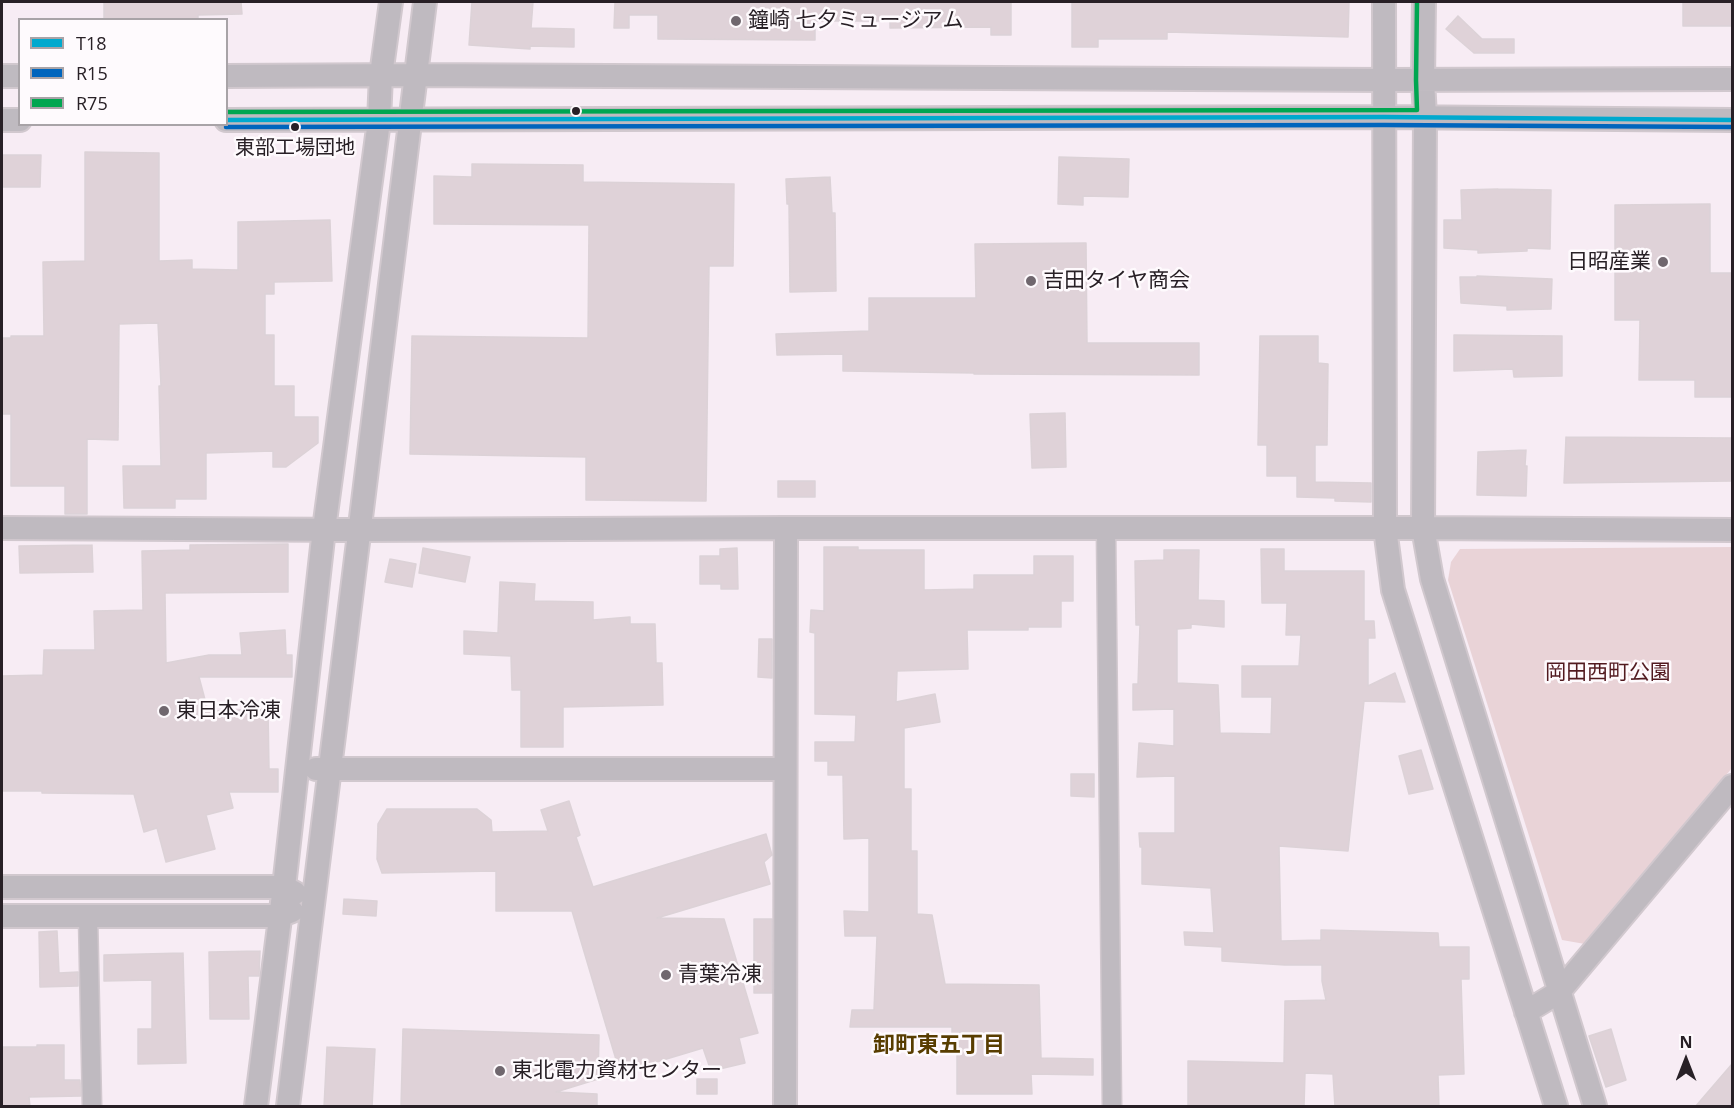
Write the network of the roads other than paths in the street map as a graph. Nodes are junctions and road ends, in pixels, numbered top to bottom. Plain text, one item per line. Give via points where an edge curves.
1 (391, 2) edge
2 (425, 2) edge
3 (1384, 2) edge
4 (1424, 2) edge
5 (381, 75) junction
6 (415, 75) junction
7 (2, 76) edge
8 (18, 76) edge
9 (228, 76) edge
10 (1732, 79) edge
11 (1384, 80) junction
12 (1423, 80) junction
13 (1384, 117) junction
14 (1425, 117) junction
15 (2, 120) edge
16 (18, 120) edge
17 (228, 120) edge
18 (379, 120) junction
19 (412, 120) junction
20 (1732, 120) edge
21 (2, 528) edge
22 (786, 528) junction
23 (1385, 528) junction
24 (1423, 528) junction
25 (324, 529) junction
26 (1106, 529) junction
27 (359, 530) junction
28 (1732, 530) edge
29 (330, 768) junction
30 (297, 769) junction
31 (785, 769) junction
32 (1732, 786) edge
33 (284, 886) junction
34 (2, 887) edge
35 (313, 904) junction
36 (2, 916) edge
37 (88, 916) junction
38 (279, 916) junction
39 (1559, 992) junction
40 (1526, 1012) junction
41 (92, 1107) edge
42 (256, 1107) edge
43 (288, 1107) edge
44 (785, 1107) edge
45 (1112, 1107) edge
46 (1556, 1107) edge
47 (1594, 1107) edge

1 - 5 street
2 - 6 street
3 - 11 street
4 - 12 street
5 - 6 street
5 - 9 street
5 - 18 street
6 - 11 street
6 - 19 street
7 - 8 street
10 - 12 street
11 - 12 street
11 - 13 street
12 - 14 street
13 - 14 street
13 - 19 street
13 - 23 street
14 - 20 street
14 - 24 street
15 - 16 street
17 - 18 street
18 - 19 street
18 - 25 street
19 - 27 street
21 - 25 street
22 - 26 street
22 - 27 street
22 - 31 street
23 - 24 street
23 - 26 street
23 - 40 street via 1393,590
24 - 28 street
24 - 39 street via 1432,579
25 - 27 street
25 - 30 street
26 - 45 street
27 - 29 street
29 - 30 street
29 - 31 street
29 - 35 street
30 - 33 street
31 - 44 street
32 - 39 street
33 - 34 street
33 - 35 street
33 - 38 street
35 - 38 street
35 - 43 street
36 - 37 street
37 - 38 street
37 - 41 street
38 - 42 street
39 - 40 street
39 - 47 street
40 - 46 street

